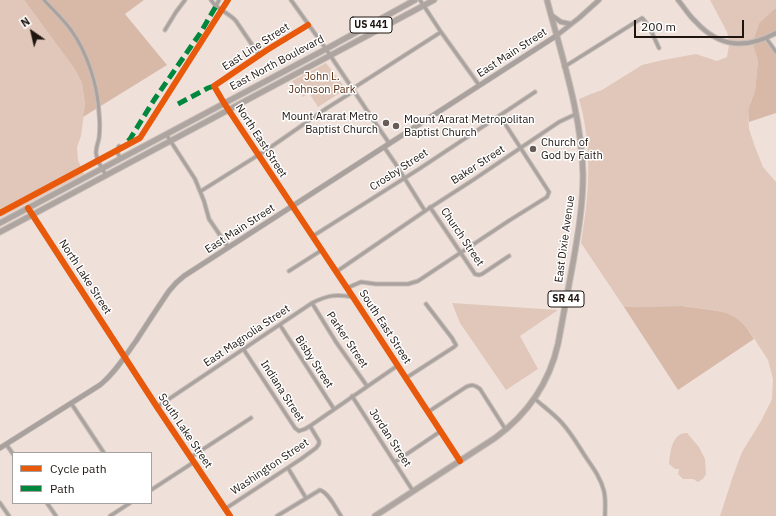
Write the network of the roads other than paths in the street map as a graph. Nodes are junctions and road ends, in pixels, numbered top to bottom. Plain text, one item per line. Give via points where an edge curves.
1 (44, 0) edge
2 (185, 0) edge
3 (211, 0) edge
4 (219, 0) edge
5 (291, 0) edge
6 (416, 0) edge
7 (420, 0) edge
8 (434, 0) edge
9 (547, 0) edge
10 (599, 0) edge
11 (678, 0) edge
12 (216, 6) junction
13 (424, 6) junction
14 (551, 14) junction
15 (571, 24) junction
16 (308, 25) junction
17 (165, 30) dead end
18 (441, 32) junction
19 (776, 33) edge
20 (556, 36) junction
21 (766, 38) junction
22 (660, 48) dead end
23 (326, 49) junction
24 (776, 52) edge
25 (259, 55) junction
26 (330, 55) junction
27 (564, 67) junction
28 (479, 85) junction
29 (214, 86) joint
30 (353, 90) junction
31 (535, 92) dead end
32 (224, 103) junction
33 (229, 110) junction
34 (576, 114) junction
35 (500, 116) junction
36 (166, 134) junction
37 (170, 141) junction
38 (389, 143) junction
39 (119, 146) dead end
40 (384, 147) junction
41 (521, 148) junction
42 (259, 155) junction
43 (120, 158) junction
44 (102, 168) junction
45 (106, 176) junction
46 (404, 178) junction
47 (201, 191) junction
48 (293, 206) junction
49 (430, 207) junction
50 (28, 208) junction
51 (425, 211) junction
52 (32, 215) junction
53 (0, 223) edge
54 (0, 232) edge
55 (313, 236) junction
56 (228, 247) junction
57 (322, 250) junction
58 (461, 252) junction
59 (509, 256) dead end
60 (289, 271) dead end
61 (336, 272) junction
62 (348, 288) junction
63 (353, 297) junction
64 (312, 303) junction
65 (426, 304) dead end
66 (280, 325) junction
67 (244, 350) junction
68 (125, 357) junction
69 (397, 366) junction
70 (406, 378) junction
71 (367, 386) junction
72 (352, 396) junction
73 (535, 399) junction
74 (71, 403) junction
75 (157, 407) junction
76 (334, 409) junction
77 (428, 412) junction
78 (251, 418) dead end
79 (310, 426) junction
80 (506, 430) junction
81 (441, 431) junction
82 (6, 444) junction
83 (0, 448) edge
84 (103, 452) edge
85 (12, 453) edge
86 (191, 457) junction
87 (460, 460) junction
88 (194, 462) junction
89 (395, 462) junction
90 (288, 468) junction
91 (152, 489) edge
92 (413, 491) junction
93 (306, 498) junction
94 (0, 503) edge
95 (48, 504) edge
96 (128, 504) edge
97 (225, 509) junction
98 (9, 516) edge
99 (56, 516) edge
100 (110, 516) edge
101 (230, 516) edge
102 (278, 516) edge
103 (341, 516) edge
104 (375, 516) edge
105 (605, 516) edge

1 - 44 street via 74,34 90,71 99,105 96,151
2 - 17 street
3 - 12 street
4 - 12 street
5 - 16 street
6 - 23 main road, East North Boulevard / US 441
7 - 13 street
8 - 13 main road, East North Boulevard / US 441
9 - 14 main road, East Dixie Avenue / SR 44
10 - 15 street, East Main Street
11 - 21 street via 695,22 724,41 741,44
12 - 25 street via 232,16
13 - 18 street
13 - 26 main road, East North Boulevard / US 441
14 - 15 street via 561,22
14 - 20 main road, East Dixie Avenue / SR 44
15 - 20 street, East Main Street
16 - 23 street
16 - 25 street, East Line Street
18 - 28 street
18 - 30 street
19 - 21 street
20 - 27 main road, East Dixie Avenue / SR 44
20 - 28 main road, East Main Street
21 - 24 street
22 - 27 street via 642,18
23 - 26 street
23 - 32 main road, East North Boulevard / US 441
25 - 29 street, East Line Street
26 - 30 street
26 - 33 main road, East North Boulevard / US 441
27 - 34 main road, East Dixie Avenue / SR 44
28 - 38 main road, East Main Street
29 - 32 street, North East Street
30 - 38 street
30 - 42 street
31 - 35 street, Crosby Street
32 - 33 street, North East Street
32 - 36 main road, East North Boulevard / US 441
33 - 37 main road, East North Boulevard / US 441
33 - 42 street, North East Street
34 - 41 street, Baker Street via 559,122
34 - 73 main road, East Dixie Avenue / SR 44 via 583,173 578,232 556,353 548,377
35 - 41 street
35 - 46 street, Crosby Street
36 - 37 street
36 - 43 main road, East North Boulevard / US 441
37 - 45 main road, East North Boulevard / US 441
37 - 47 street
38 - 40 main road, East Main Street
39 - 43 street via 117,151
40 - 46 street, Church Street
40 - 48 main road, East Main Street
41 - 49 street, Baker Street
41 - 58 street via 549,194
42 - 47 street
42 - 48 street, North East Street
43 - 44 main road, East North Boulevard / US 441
44 - 45 street
44 - 50 main road, East North Boulevard / US 441
45 - 52 main road, East North Boulevard / US 441
46 - 51 street, Church Street
46 - 55 street, Crosby Street
47 - 56 street via 209,219
48 - 55 street, South East Street
48 - 56 main road, East Main Street
49 - 51 street, Church Street
49 - 58 street, Church Street
50 - 52 street, North Lake Street
50 - 53 main road, East North Boulevard / US 441
51 - 61 street
52 - 54 main road, East North Boulevard / US 441
52 - 68 street, North Lake Street
55 - 57 street, South East Street
56 - 68 main road, East Main Street via 176,282
57 - 60 street
57 - 61 street, South East Street
58 - 59 street, Church Street via 479,275
58 - 62 street via 418,281 408,284 361,282
61 - 62 street, South East Street
62 - 63 street, South East Street
63 - 64 street, East Magnolia Street via 331,295
63 - 69 street, South East Street
64 - 66 street, East Magnolia Street
64 - 71 street, Parker Street
65 - 70 street via 456,345
66 - 67 street, East Magnolia Street
66 - 76 street, Bisby Street
67 - 75 street, East Magnolia Street
67 - 79 street, Indiana Street via 294,428 300,431
68 - 74 main road, East Main Street via 107,380
68 - 75 street, South Lake Street
69 - 70 street, South East Street
69 - 71 street, Washington Street
70 - 77 street, South East Street
71 - 72 street, Washington Street
72 - 76 street, Washington Street
72 - 89 street, Jordan Street
73 - 80 main road, East Dixie Avenue / SR 44
73 - 105 street via 562,423 595,470 604,492
74 - 82 main road, East Main Street
74 - 84 street
75 - 86 street, South Lake Street
76 - 79 street, Washington Street
77 - 80 street via 466,387 475,386 480,389
77 - 81 street, South East Street
78 - 86 street
79 - 90 street, Washington Street via 318,439 318,446
80 - 87 main road, East Dixie Avenue / SR 44
81 - 87 street, South East Street
81 - 89 street
82 - 83 main road, East Main Street
82 - 85 street
86 - 88 street, South Lake Street
87 - 92 main road, East Dixie Avenue / SR 44
88 - 91 street
88 - 97 street, South Lake Street
89 - 92 street, Jordan Street
90 - 93 street
90 - 97 street, Washington Street
92 - 104 main road, East Dixie Avenue / SR 44
93 - 102 street
93 - 103 street via 320,490 323,491
94 - 98 street
95 - 99 street
96 - 100 street
97 - 101 street, South Lake Street

